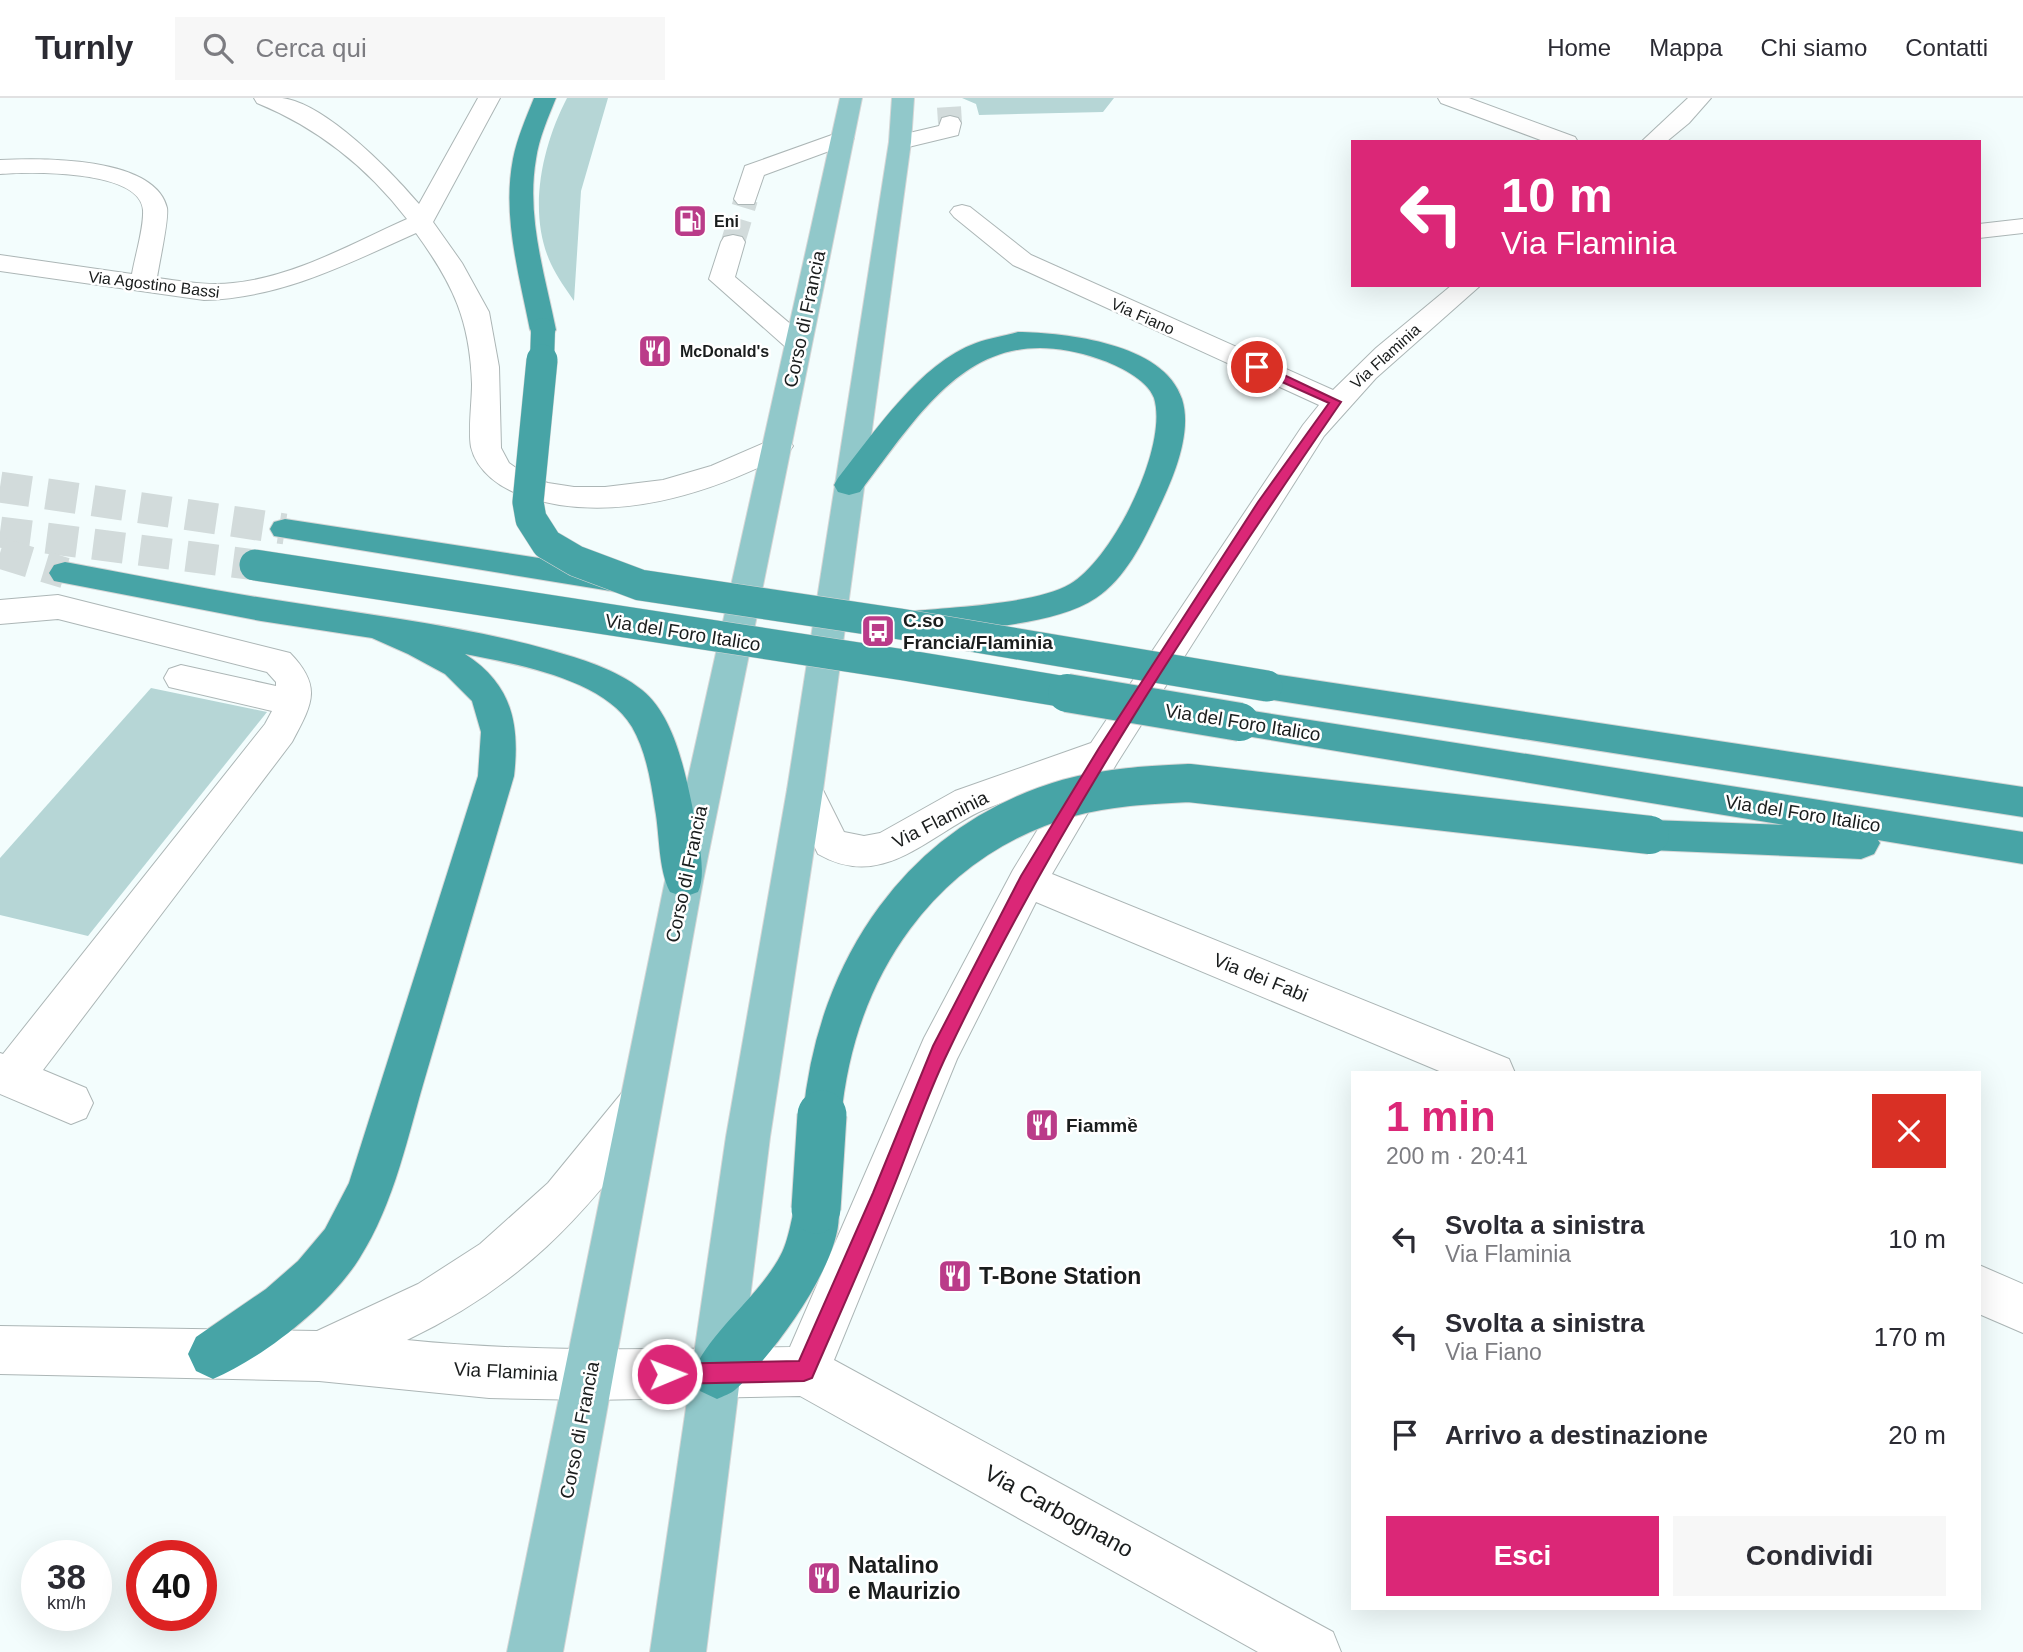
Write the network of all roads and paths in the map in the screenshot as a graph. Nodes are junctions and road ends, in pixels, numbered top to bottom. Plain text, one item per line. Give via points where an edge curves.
1 (265, 98) edge
2 (489, 98) edge
3 (545, 98) edge
4 (851, 98) edge
5 (902, 98) edge
6 (1449, 98) edge
7 (1700, 98) edge
8 (949, 111) tunnel mouth
9 (843, 138) junction
10 (1562, 140) edge
11 (1654, 140) edge
12 (900, 142) junction
13 (0, 167) edge
14 (746, 199) tunnel mouth
15 (962, 212) dead end
16 (421, 222) junction
17 (2023, 226) edge
18 (1981, 231) edge
19 (733, 242) tunnel mouth
20 (0, 263) edge
21 (144, 284) junction
22 (1466, 287) edge
23 (798, 344) junction
24 (1336, 402) junction
25 (778, 446) junction
26 (849, 485) junction
27 (285, 529) tunnel mouth
28 (256, 565) tunnel mouth
29 (65, 573) tunnel mouth
30 (640, 585) junction
31 (0, 612) edge
32 (900, 624) junction
33 (382, 629) junction
34 (181, 678) dead end
35 (293, 703) junction
36 (1104, 752) junction
37 (805, 790) junction
38 (2023, 802) edge
39 (2023, 849) edge
40 (684, 881) junction
41 (1027, 881) junction
42 (1489, 1071) edge
43 (5, 1076) edge
44 (71, 1103) dead end
45 (640, 1104) junction
46 (1981, 1290) edge
47 (2023, 1309) edge
48 (0, 1350) edge
49 (214, 1354) junction
50 (319, 1356) junction
51 (804, 1371) junction
52 (718, 1374) junction
53 (590, 1375) junction
54 (535, 1652) edge
55 (678, 1652) edge
56 (1313, 1652) edge

1 - 16 street via 311,118 344,142
2 - 16 street
3 - 30 highway, bridge via 528,139 519,208 543,330 530,519 547,544 561,553
4 - 9 main road, Corso di Francia
5 - 12 main road
6 - 10 street
7 - 11 street
8 - 12 street via 950,130
9 - 14 street via 753,172
9 - 23 main road, Corso di Francia
12 - 26 main road
13 - 21 street via 67,167 142,187 155,209
15 - 24 street, Via Fiano via 1023,260
16 - 21 street, Via Agostino Bassi via 255,289 220,293
16 - 25 street via 468,293 478,321 486,449 500,474 522,486 555,494 623,497 706,479
17 - 18 street
19 - 23 street via 722,279
20 - 21 street, Via Agostino Bassi
22 - 24 street, Via Flaminia via 1370,367
23 - 25 main road, Corso di Francia
24 - 36 street, Via Flaminia via 1262,505
25 - 40 main road, Corso di Francia
26 - 32 highway, bridge via 934,382 964,357 996,345 1070,343 1114,355 1155,380 1164,391 1169,407 1163,454 1129,541 1089,588 1039,608
26 - 37 main road
27 - 30 highway, Via del Foro Italico, bridge
28 - 39 highway, Via del Foro Italico, bridge via 904,665
29 - 33 highway
30 - 32 highway, Via del Foro Italico, bridge
31 - 35 street via 58,607 278,662 293,678
32 - 38 highway, Via del Foro Italico, bridge via 1267,686
33 - 40 highway via 539,659 604,682 630,700 657,742
33 - 49 highway via 440,654 482,688 492,704 499,729 490,802 370,1187 351,1228 320,1271 296,1294
34 - 35 street
35 - 43 street via 279,732
36 - 37 street, Via Flaminia via 968,801 888,847 864,852 831,842
36 - 41 street, Via Flaminia
37 - 52 main road via 748,1137
39 - 52 highway, bridge via 1650,835 1189,783 1122,786 1027,811 992,828 919,884 862,966 830,1058 810,1242 799,1268
40 - 45 main road, Corso di Francia
41 - 42 street, Via dei Fabi
41 - 51 street, Via Flaminia via 939,1052
43 - 44 street
45 - 50 street, Via Flaminia via 564,1202 516,1247 434,1300
45 - 53 main road, Corso di Francia
46 - 47 street
48 - 49 street, Via Flaminia
49 - 50 street, Via Flaminia
50 - 53 street, Via Flaminia via 489,1373
51 - 52 street, Via Flaminia
51 - 56 street, Via Carbognano
52 - 53 street, Via Flaminia
52 - 55 main road
53 - 54 main road, Corso di Francia

